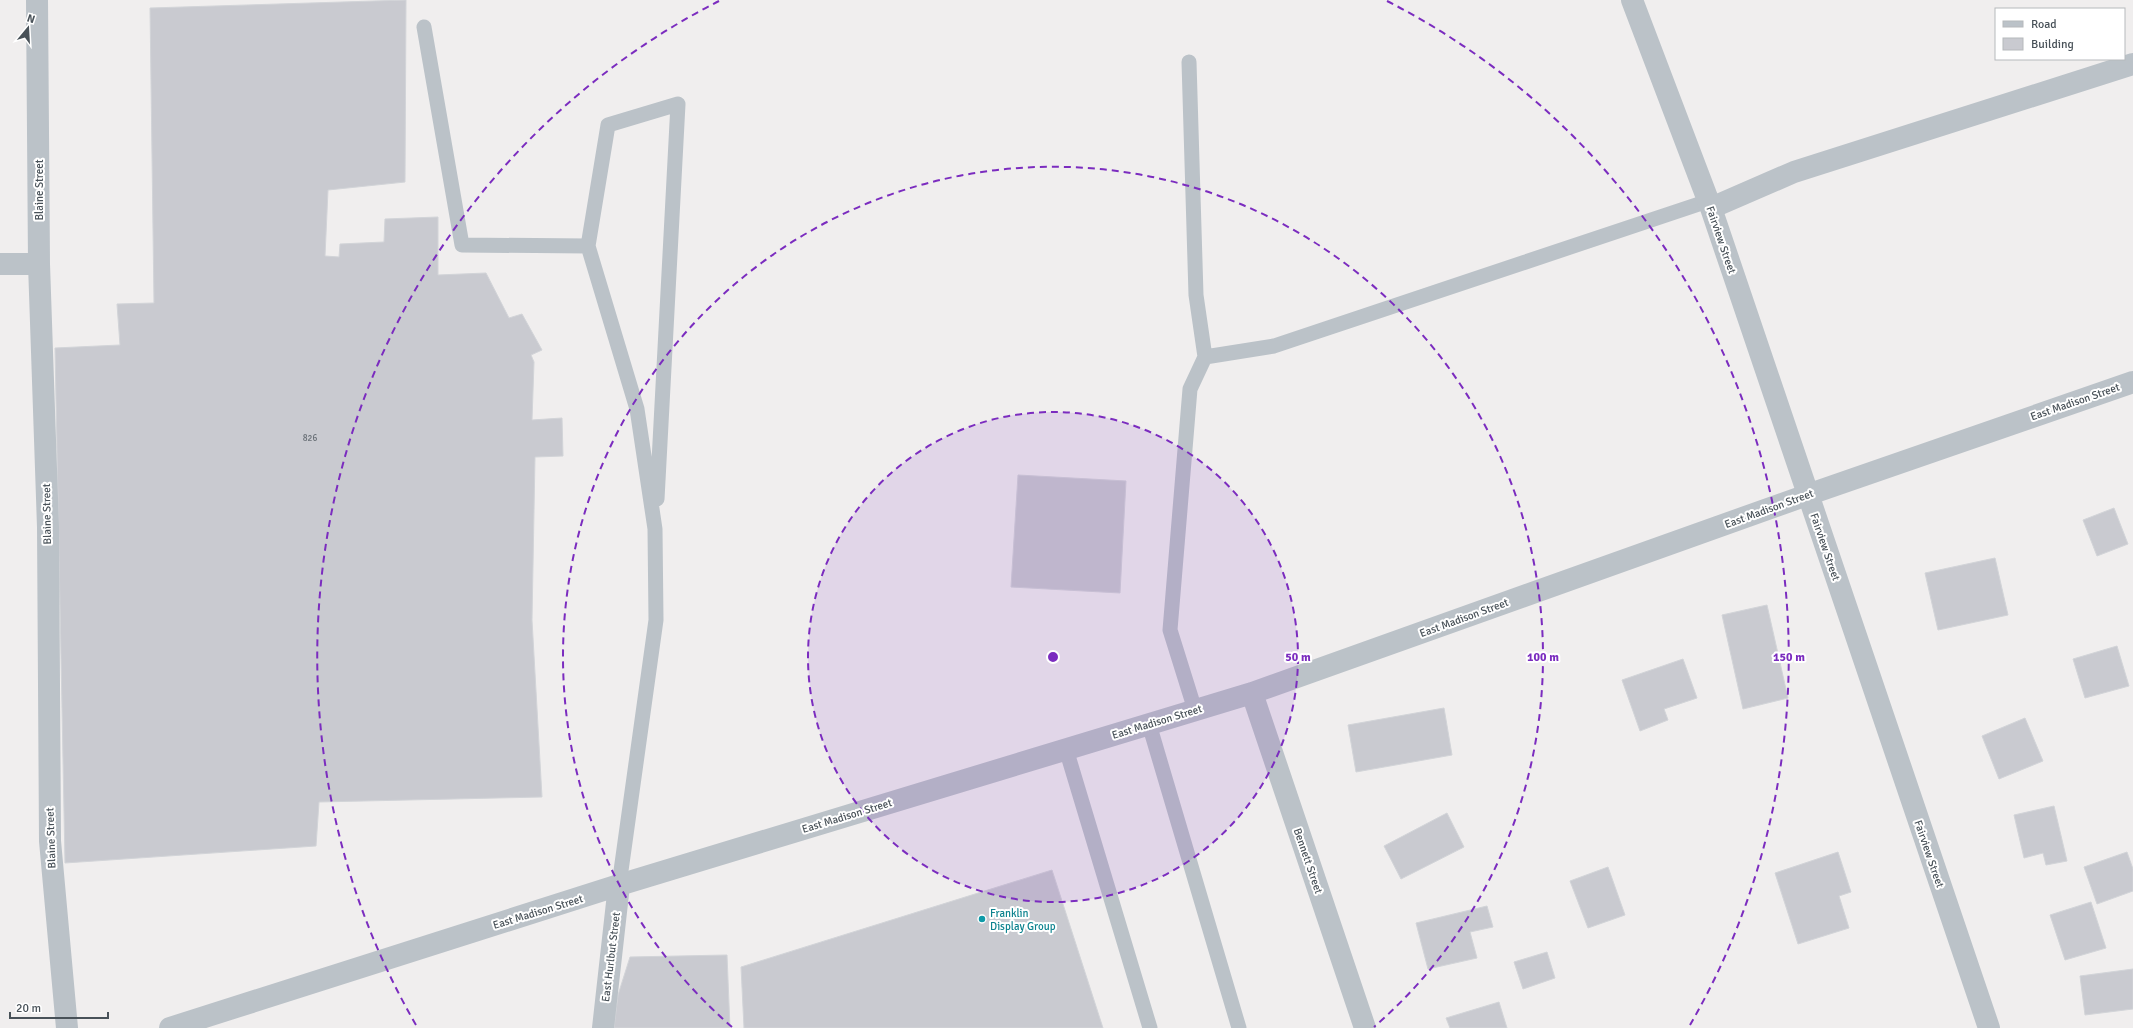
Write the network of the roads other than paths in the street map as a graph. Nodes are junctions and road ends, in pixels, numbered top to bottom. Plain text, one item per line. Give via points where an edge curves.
1 (37, 0) edge
2 (1632, 0) edge
3 (424, 27) dead end
4 (1189, 62) dead end
5 (2133, 64) edge
6 (1709, 204) junction
7 (588, 246) junction
8 (0, 264) edge
9 (39, 264) junction
10 (1205, 357) junction
11 (2133, 382) edge
12 (1808, 495) junction
13 (655, 530) junction
14 (1252, 694) junction
15 (1195, 710) junction
16 (1149, 724) junction
17 (1066, 749) junction
18 (619, 885) junction
19 (67, 1028) edge
20 (170, 1028) edge
21 (603, 1028) edge
22 (1150, 1028) edge
23 (1239, 1028) edge
24 (1365, 1028) edge
25 (1989, 1028) edge

1 - 9 street, Blaine Street
2 - 6 street, Fairview Street
3 - 7 lane via 462,245
4 - 10 lane via 1196,295
5 - 6 street via 1794,172
6 - 10 lane via 1274,346
6 - 12 street, Fairview Street
7 - 13 lane via 637,409
7 - 13 lane via 608,125 678,104
8 - 9 street
9 - 19 street, Blaine Street via 48,527 50,841
10 - 15 lane via 1190,389 1170,630
11 - 12 street, East Madison Street
12 - 14 street, East Madison Street
12 - 25 street, Fairview Street
13 - 18 lane via 656,620
14 - 15 street, East Madison Street
14 - 24 street, Bennett Street
15 - 16 street, East Madison Street
16 - 17 street, East Madison Street
16 - 23 lane
17 - 18 street, East Madison Street
17 - 22 lane
18 - 20 street, East Madison Street
18 - 21 street, East Hurlbut Street

